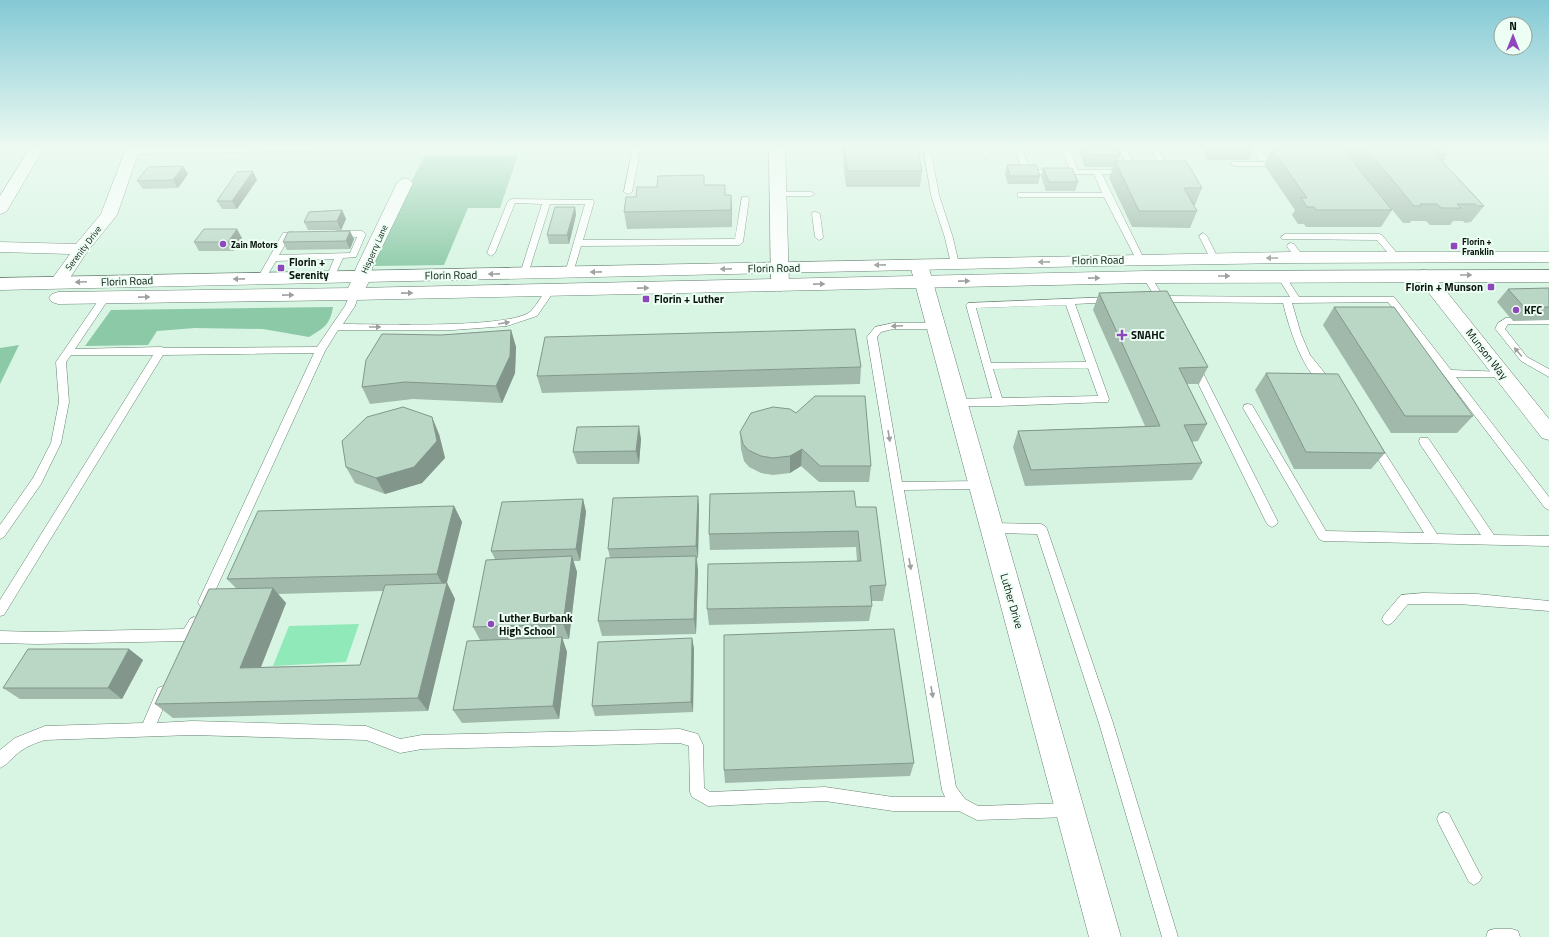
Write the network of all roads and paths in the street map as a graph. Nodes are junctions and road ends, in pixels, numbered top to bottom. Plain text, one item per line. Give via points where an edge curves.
1 (11, 190) edge
2 (118, 190) edge
3 (402, 190) edge
4 (778, 190) edge
5 (934, 190) edge
6 (1105, 190) edge
7 (778, 194) junction
8 (811, 194) dead end
9 (1021, 195) dead end
10 (1107, 195) junction
11 (745, 199) dead end
12 (547, 201) junction
13 (0, 208) edge
14 (816, 214) dead end
15 (332, 234) edge
16 (302, 235) edge
17 (1202, 236) dead end
18 (819, 237) dead end
19 (1285, 237) dead end
20 (578, 243) junction
21 (0, 247) edge
22 (81, 249) junction
23 (491, 253) dead end
24 (340, 256) junction
25 (1396, 257) junction
26 (1516, 257) junction
27 (1549, 257) edge
28 (273, 258) junction
29 (1214, 258) junction
30 (1140, 259) junction
31 (955, 264) junction
32 (920, 265) junction
33 (569, 273) junction
34 (524, 274) junction
35 (1424, 275) junction
36 (780, 276) junction
37 (1147, 276) junction
38 (1281, 276) junction
39 (1317, 276) junction
40 (1549, 276) edge
41 (330, 278) junction
42 (260, 279) junction
43 (925, 282) junction
44 (58, 283) junction
45 (0, 284) edge
46 (358, 286) junction
47 (550, 290) junction
48 (105, 297) junction
49 (8, 298) edge
50 (1161, 298) junction
51 (1146, 299) edge
52 (1123, 300) edge
53 (1291, 300) junction
54 (1070, 302) junction
55 (1167, 312) edge
56 (1549, 321) edge
57 (936, 326) junction
58 (336, 327) junction
59 (161, 350) junction
60 (320, 350) junction
61 (67, 352) junction
62 (1191, 359) edge
63 (1091, 365) junction
64 (988, 366) junction
65 (1448, 373) junction
66 (1502, 374) junction
67 (1549, 374) edge
68 (1337, 390) edge
69 (998, 402) junction
70 (957, 403) junction
71 (1248, 408) dead end
72 (1549, 433) edge
73 (1367, 434) edge
74 (1424, 441) dead end
75 (979, 485) junction
76 (897, 486) junction
77 (1549, 505) edge
78 (1272, 522) dead end
79 (991, 528) junction
80 (0, 534) edge
81 (1434, 539) junction
82 (1491, 540) junction
83 (1549, 541) edge
84 (1549, 606) edge
85 (0, 611) edge
86 (1388, 619) dead end
87 (188, 635) junction
88 (0, 637) edge
89 (182, 649) edge
90 (169, 678) edge
91 (147, 729) junction
92 (0, 760) edge
93 (960, 804) junction
94 (1070, 810) junction
95 (1444, 820) dead end
96 (1474, 877) dead end
97 (1105, 937) edge
98 (1170, 937) edge
99 (1494, 937) edge
100 (1512, 937) edge

1 - 13 street
2 - 22 street, Serenity Drive via 109,215
3 - 46 street, Hisperry Lane
4 - 7 main road
5 - 31 lane
6 - 10 lane
7 - 8 lane
7 - 36 main road
9 - 10 lane
10 - 30 lane
11 - 20 lane via 739,242
12 - 20 lane via 590,202
12 - 23 lane via 512,200
12 - 34 lane
14 - 18 lane
15 - 24 lane via 362,234 353,254
16 - 28 lane via 286,235
17 - 29 lane
19 - 25 lane via 1379,237
20 - 33 lane
21 - 22 street
22 - 44 street, Serenity Drive
24 - 28 lane
24 - 41 lane
25 - 26 main road, Florin Road
25 -> 29 main road, Florin Road via 1295,252
25 - 39 main road via 1397,264 1392,266 1325,269
26 - 27 main road, Florin Road
26 - 35 main road via 1440,264
28 - 42 lane
29 - 30 main road, Florin Road
30 -> 31 main road, Florin Road
31 - 32 main road, Florin Road
32 -> 36 main road, Florin Road
32 - 43 main road, Luther Drive
33 - 34 main road, Florin Road
36 -> 33 main road, Florin Road
34 -> 46 main road, Florin Road
35 - 39 main road, Florin Road
35 -> 40 main road, Florin Road
35 - 66 street, Munson Way
36 -> 43 main road, Florin Road
47 -> 36 main road, Florin Road
37 -> 38 main road, Florin Road
43 -> 37 main road, Florin Road
37 - 50 lane
38 - 39 main road, Florin Road
38 - 53 lane
41 - 42 main road, Florin Road
41 - 46 main road, Florin Road
42 -> 44 main road, Florin Road
43 - 57 main road, Luther Drive
44 - 45 main road, Florin Road
44 - 49 main road
46 -> 47 main road, Florin Road
48 -> 46 main road, Florin Road
46 - 58 lane via 350,306
58 -> 47 lane via 454,327 507,323 534,314
48 - 49 main road, Florin Road
48 - 61 lane
50 - 51 lane
50 - 53 lane
50 - 55 lane
52 - 54 lane
53 - 65 lane via 1391,299
53 - 68 lane via 1294,332 1317,374
54 - 63 lane
54 - 64 lane via 971,305
67 -> 56 lane via 1524,359 1500,329 1501,324 1506,321
57 - 70 main road, Luther Drive
57 -> 76 lane via 894,326 878,329 872,337
58 - 60 lane
59 - 60 lane
59 - 61 lane
59 - 85 lane
60 - 87 lane
61 - 80 lane via 61,362 64,402 56,443 37,481
62 - 78 lane
63 - 64 lane
63 - 69 lane via 1104,399
64 - 69 lane
65 - 66 lane
65 - 77 lane
66 - 72 street, Munson Way
69 - 70 lane
70 - 75 main road, Luther Drive
71 - 81 lane via 1323,536
73 - 81 lane
74 - 82 lane
75 - 76 lane
75 - 79 main road, Luther Drive
76 -> 93 lane via 945,774 949,790
79 - 94 main road, Luther Drive
79 - 98 lane via 1041,529 1106,723
81 - 82 lane
82 - 83 lane
84 - 86 lane via 1496,601 1405,598
87 - 88 lane
87 - 89 lane
90 - 91 lane
91 - 92 lane via 45,733 25,739 7,751
91 - 93 lane via 366,733 400,746 430,741 680,736 693,740 696,745 697,792 708,799 824,794 893,804
93 - 94 lane via 977,812
94 - 97 main road, Luther Drive
95 - 96 lane
99 - 100 lane

